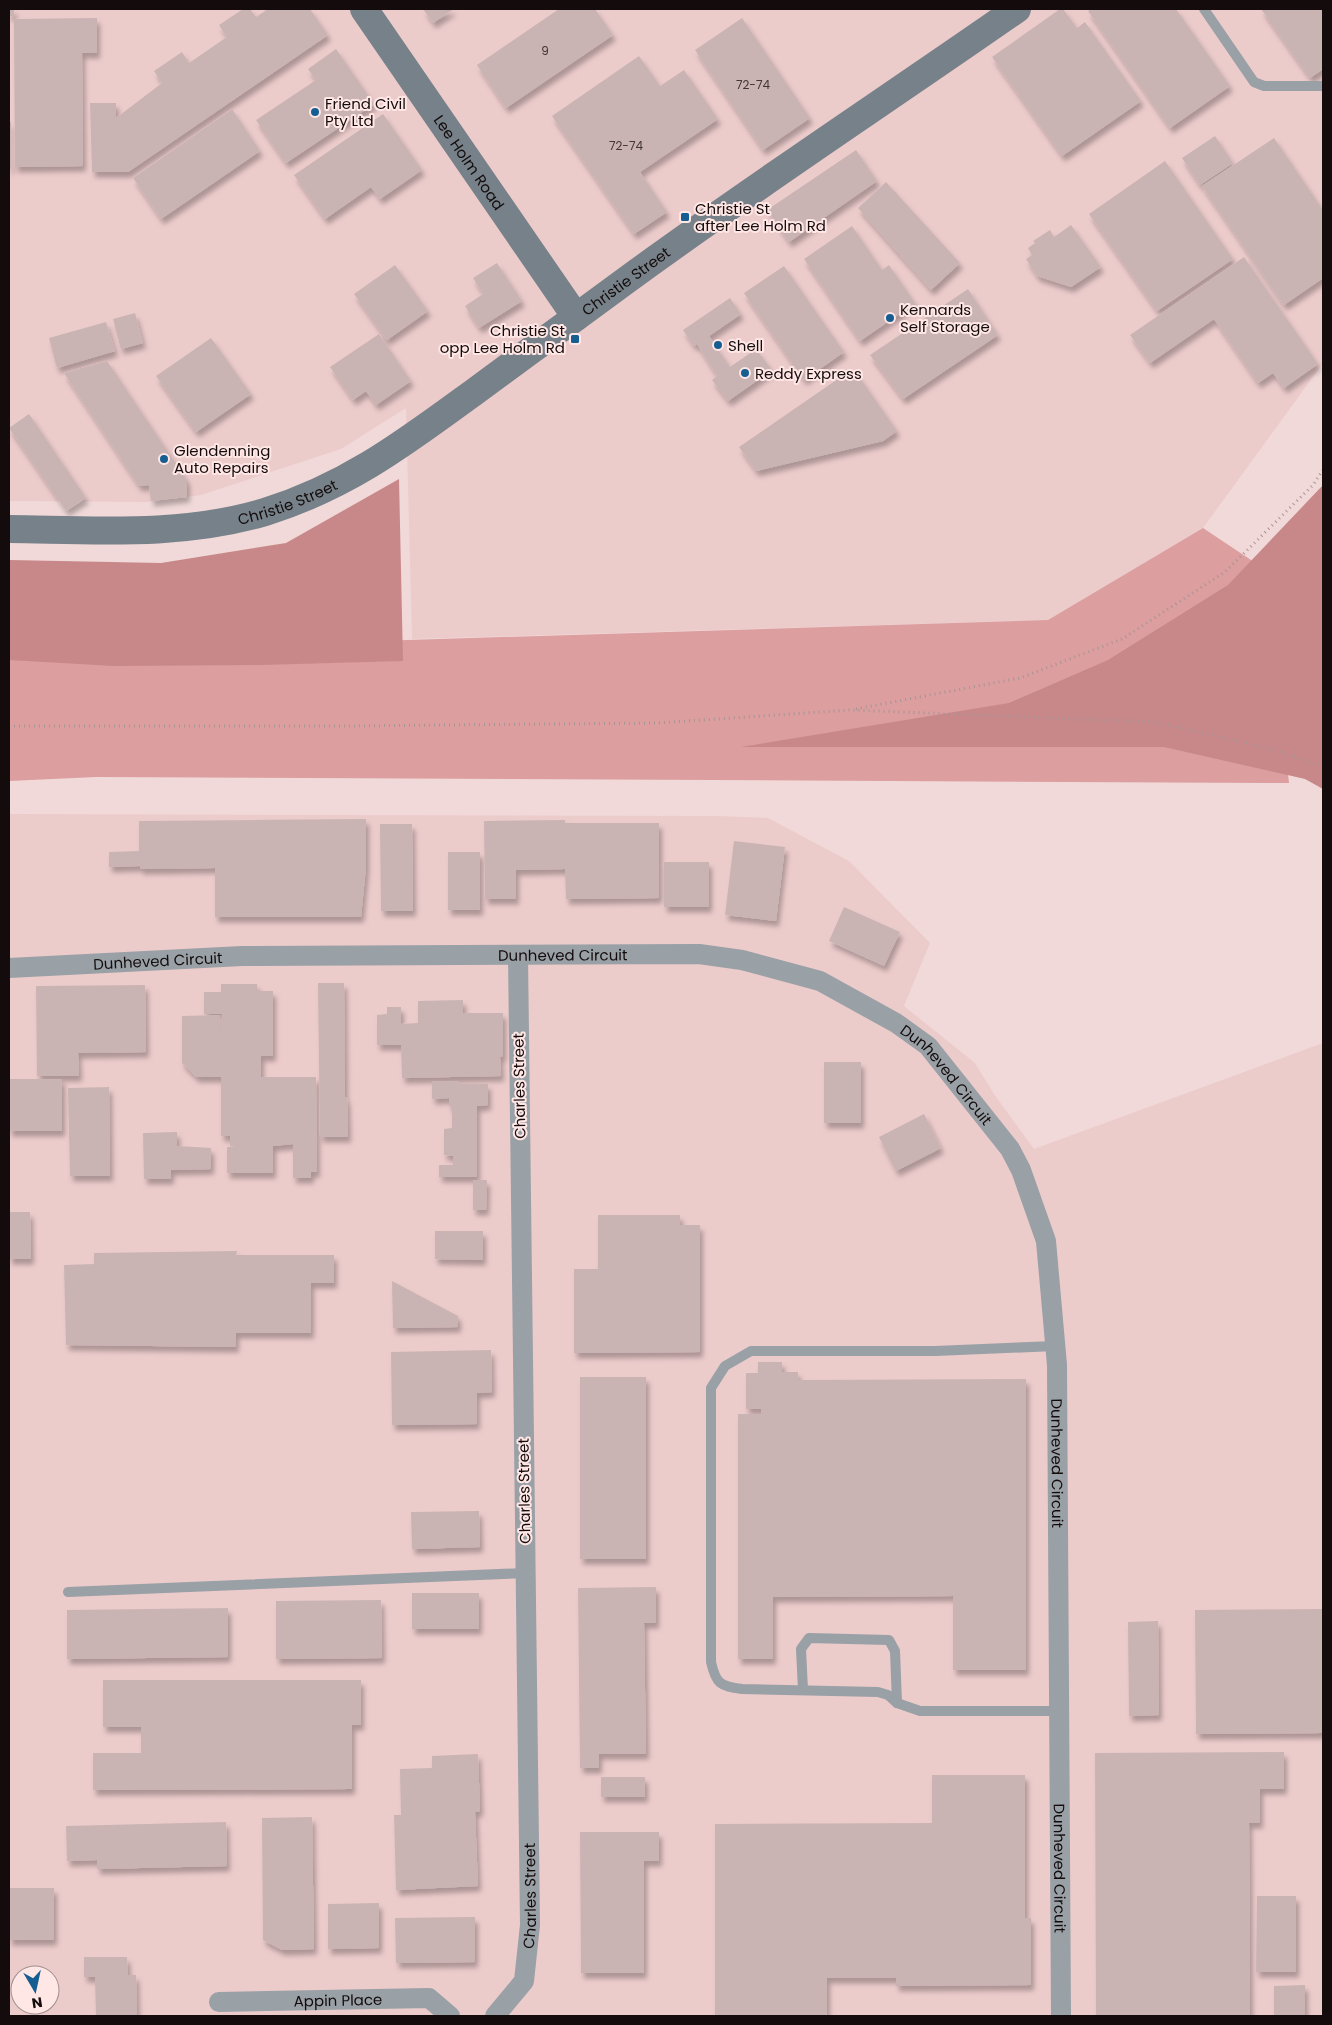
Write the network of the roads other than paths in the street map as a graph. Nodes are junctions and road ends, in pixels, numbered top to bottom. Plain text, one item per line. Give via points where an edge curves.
1 (364, 9) edge
2 (1017, 9) edge
3 (1204, 9) edge
4 (1323, 86) edge
5 (576, 317) junction
6 (9, 529) edge
7 (518, 955) junction
8 (9, 968) edge
9 (1055, 1346) junction
10 (525, 1574) junction
11 (68, 1592) dead end
12 (804, 1690) junction
13 (897, 1702) junction
14 (1059, 1711) junction
15 (219, 2002) dead end
16 (450, 2016) edge
17 (495, 2016) edge
18 (1061, 2016) edge

1 - 5 main road, Lee Holm Road
2 - 5 main road, Christie Street
3 - 4 lane via 1254,82 1264,86
5 - 6 main road, Christie Street via 378,461 326,489 295,501 264,512 200,526 134,530
7 - 8 street, Dunheved Circuit via 242,956
7 - 9 street, Dunheved Circuit via 700,954 742,960 820,982 896,1022 928,1046 1010,1149 1021,1170 1046,1241
7 - 10 street, Charles Street
9 - 12 lane via 935,1351 751,1351 726,1366 711,1388 711,1662 714,1678 724,1686 742,1689
9 - 14 street, Dunheved Circuit
10 - 11 lane
10 - 17 street, Charles Street via 530,1925 524,1981
12 - 13 lane via 878,1692
12 - 13 lane via 801,1649 809,1638 889,1640 895,1651
13 - 14 lane via 920,1711
14 - 18 street, Dunheved Circuit
15 - 16 street, Appin Place via 429,1998

